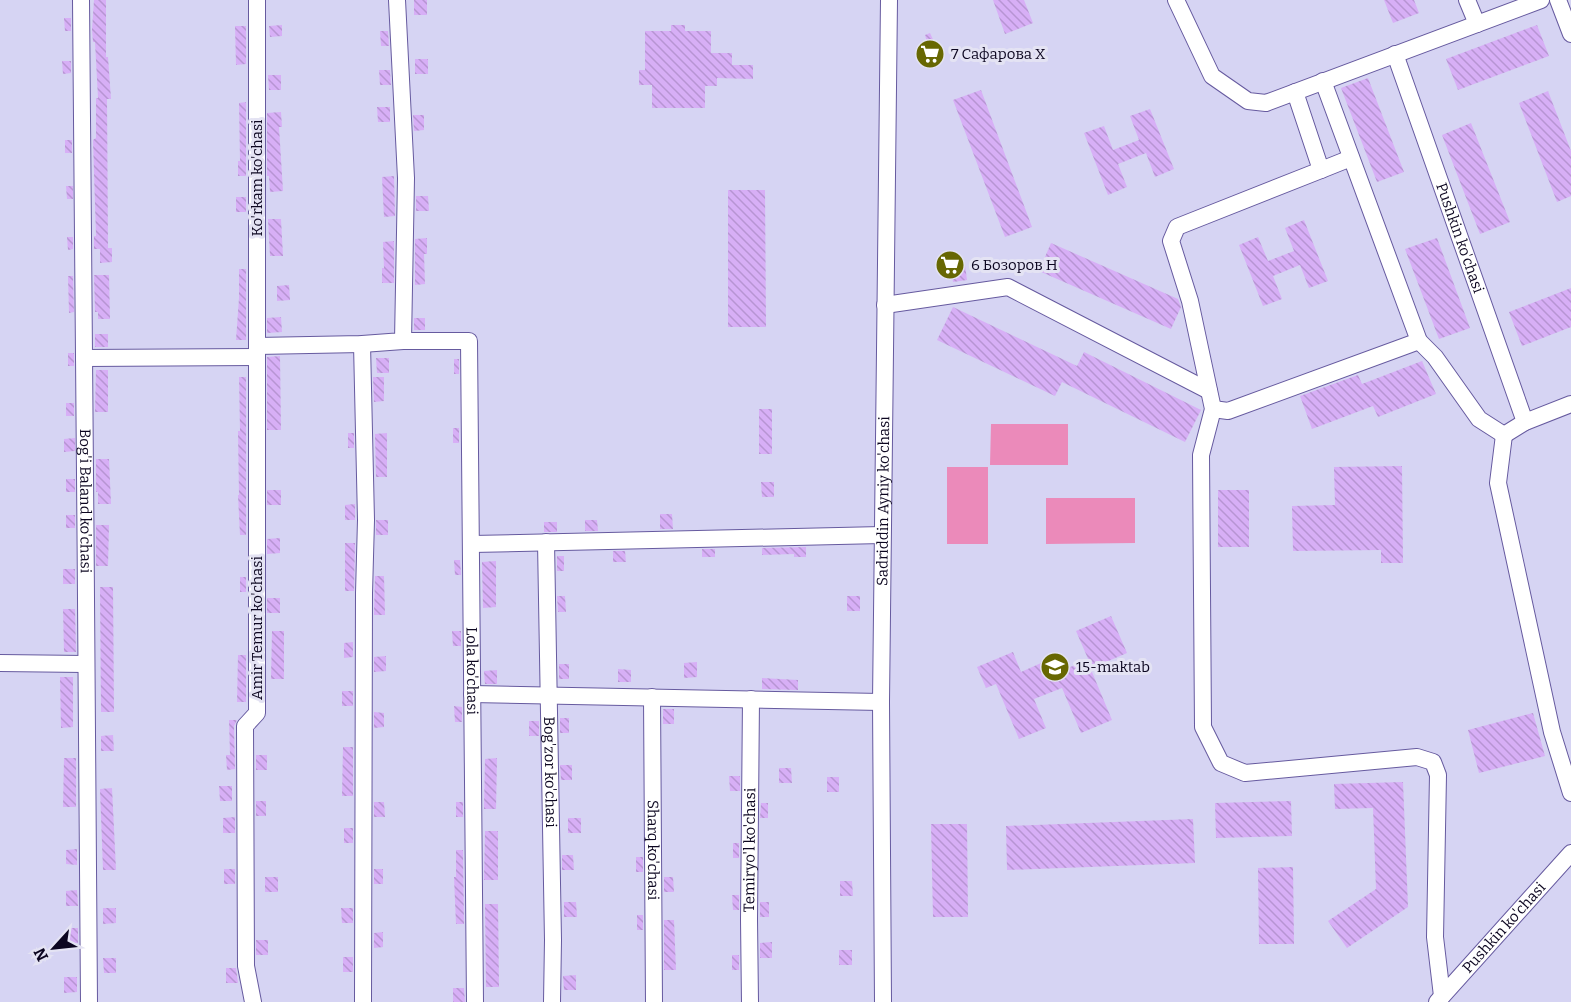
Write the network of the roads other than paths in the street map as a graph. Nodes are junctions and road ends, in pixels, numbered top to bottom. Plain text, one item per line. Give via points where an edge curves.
1 (81, 0) edge
2 (257, 0) edge
3 (398, 0) edge
4 (889, 0) edge
5 (1176, 0) edge
6 (1467, 0) edge
7 (1541, 0) edge
8 (1558, 0) edge
9 (1477, 24) junction
10 (1571, 34) edge
11 (1395, 54) junction
12 (1323, 81) junction
13 (1294, 92) junction
14 (1351, 158) junction
15 (1321, 170) junction
16 (885, 305) junction
17 (403, 341) junction
18 (1419, 341) junction
19 (362, 344) junction
20 (257, 351) junction
21 (84, 358) junction
22 (1209, 391) junction
23 (1571, 404) edge
24 (1213, 410) junction
25 (1525, 422) junction
26 (1504, 435) junction
27 (882, 535) junction
28 (546, 542) junction
29 (472, 544) junction
30 (0, 663) edge
31 (85, 664) junction
32 (472, 694) junction
33 (549, 694) junction
34 (652, 697) junction
35 (752, 699) junction
36 (881, 702) junction
37 (1571, 792) edge
38 (1571, 853) edge
39 (1439, 999) edge
40 (88, 1002) edge
41 (253, 1002) edge
42 (363, 1002) edge
43 (475, 1002) edge
44 (552, 1002) edge
45 (654, 1002) edge
46 (750, 1002) edge
47 (883, 1002) edge

1 - 21 street, Bog'i Baland ko'chasi
2 - 20 street, Ko'rkam ko'chasi
3 - 17 street via 406,178
4 - 16 street, Sadriddin Ayniy ko'chasi
5 - 13 street via 1212,75 1248,101 1266,103
6 - 9 street
7 - 9 street
8 - 10 street
9 - 11 street
11 - 12 street
11 - 25 street, Pushkin ko'chasi
12 - 13 street
12 - 14 street
13 - 15 street
14 - 15 street
14 - 18 street
15 - 22 street via 1177,227 1171,241 1190,301
16 - 22 street via 1008,287
16 - 27 street, Sadriddin Ayniy ko'chasi
17 - 19 street
17 - 29 street, Lola ko'chasi via 469,341
18 - 24 street via 1228,411
18 - 26 street via 1479,419
19 - 20 street
19 - 42 street via 366,520
20 - 21 street
20 - 41 street, Amir Temur ko'chasi via 257,713 245,726 246,966
21 - 31 street, Bog'i Baland ko'chasi
22 - 24 street
23 - 25 street
24 - 39 street via 1201,455 1203,727 1221,763 1245,773 1417,757 1433,762 1438,775 1435,937
25 - 26 street
26 - 37 street via 1498,483 1552,732
27 - 28 street
27 - 36 street, Sadriddin Ayniy ko'chasi
28 - 29 street
28 - 33 street, Bog'zor ko'chasi
29 - 32 street, Lola ko'chasi
30 - 31 street
31 - 40 street, Bog'i Baland ko'chasi
32 - 33 street
32 - 43 street, Lola ko'chasi
33 - 34 street
33 - 44 street, Bog'zor ko'chasi
34 - 35 street
34 - 45 street, Sharq ko'chasi
35 - 36 street
35 - 46 street, Temiryo'l ko'chasi
36 - 47 street, Sadriddin Ayniy ko'chasi
38 - 39 street, Pushkin ko'chasi

